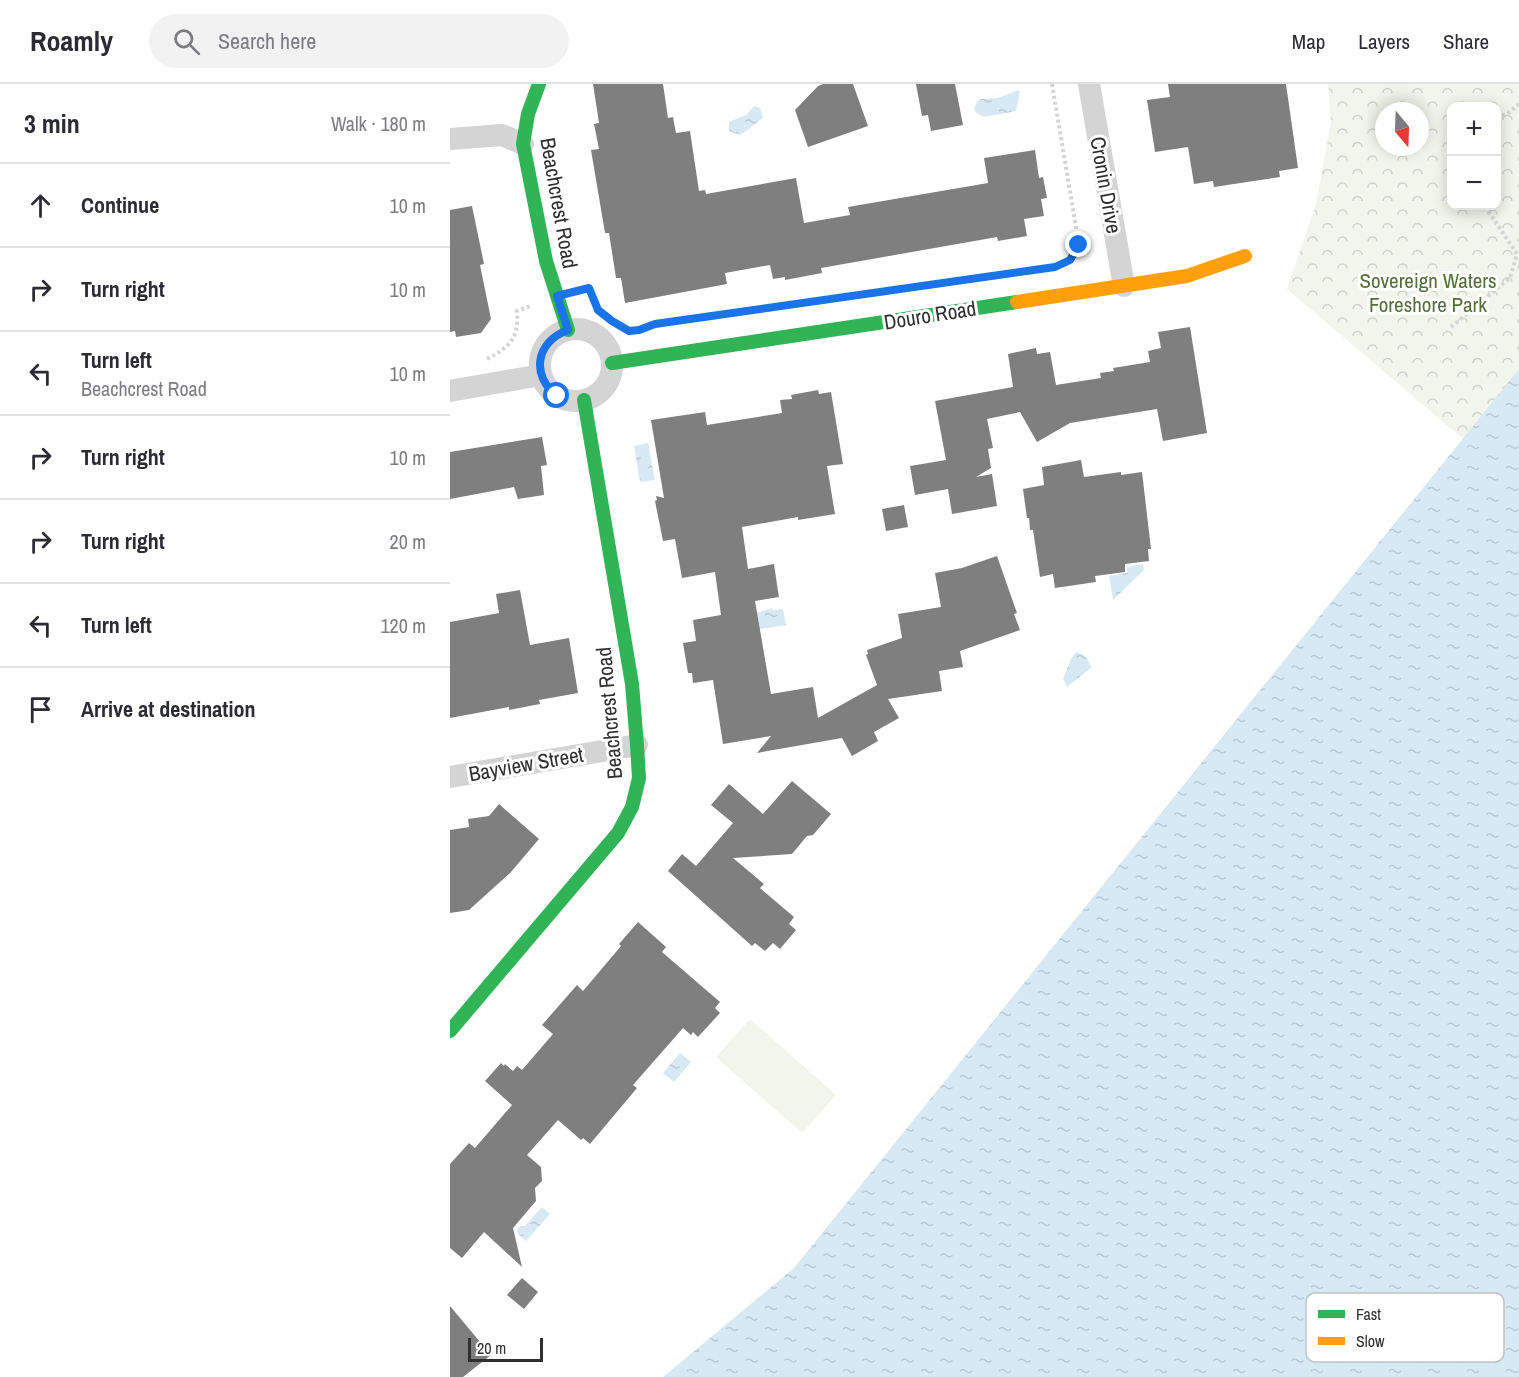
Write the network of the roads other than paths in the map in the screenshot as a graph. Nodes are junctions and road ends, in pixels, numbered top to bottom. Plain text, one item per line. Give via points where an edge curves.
1 (539, 84) edge
2 (1089, 84) edge
3 (450, 139) edge
4 (523, 144) junction
5 (1245, 256) dead end
6 (1124, 286) junction
7 (568, 330) junction
8 (612, 363) junction
9 (541, 375) junction
10 (450, 391) edge
11 (584, 400) junction
12 (637, 745) junction
13 (450, 777) edge
14 (450, 1031) edge

1 - 4 street, Beachcrest Road
2 - 6 street, Cronin Drive
3 - 4 street via 502,135
4 - 7 street, Beachcrest Road via 546,261
5 - 6 street, Douro Road via 1187,276
6 - 8 street, Douro Road
7 - 8 street via 585,330 601,340
7 - 9 street via 545,347
8 - 11 street via 604,387
9 - 10 street
9 - 11 street via 557,396
11 - 12 street, Beachcrest Road via 632,684
12 - 13 street, Bayview Street
12 - 14 street, Beachcrest Road via 639,778 632,807 618,833

